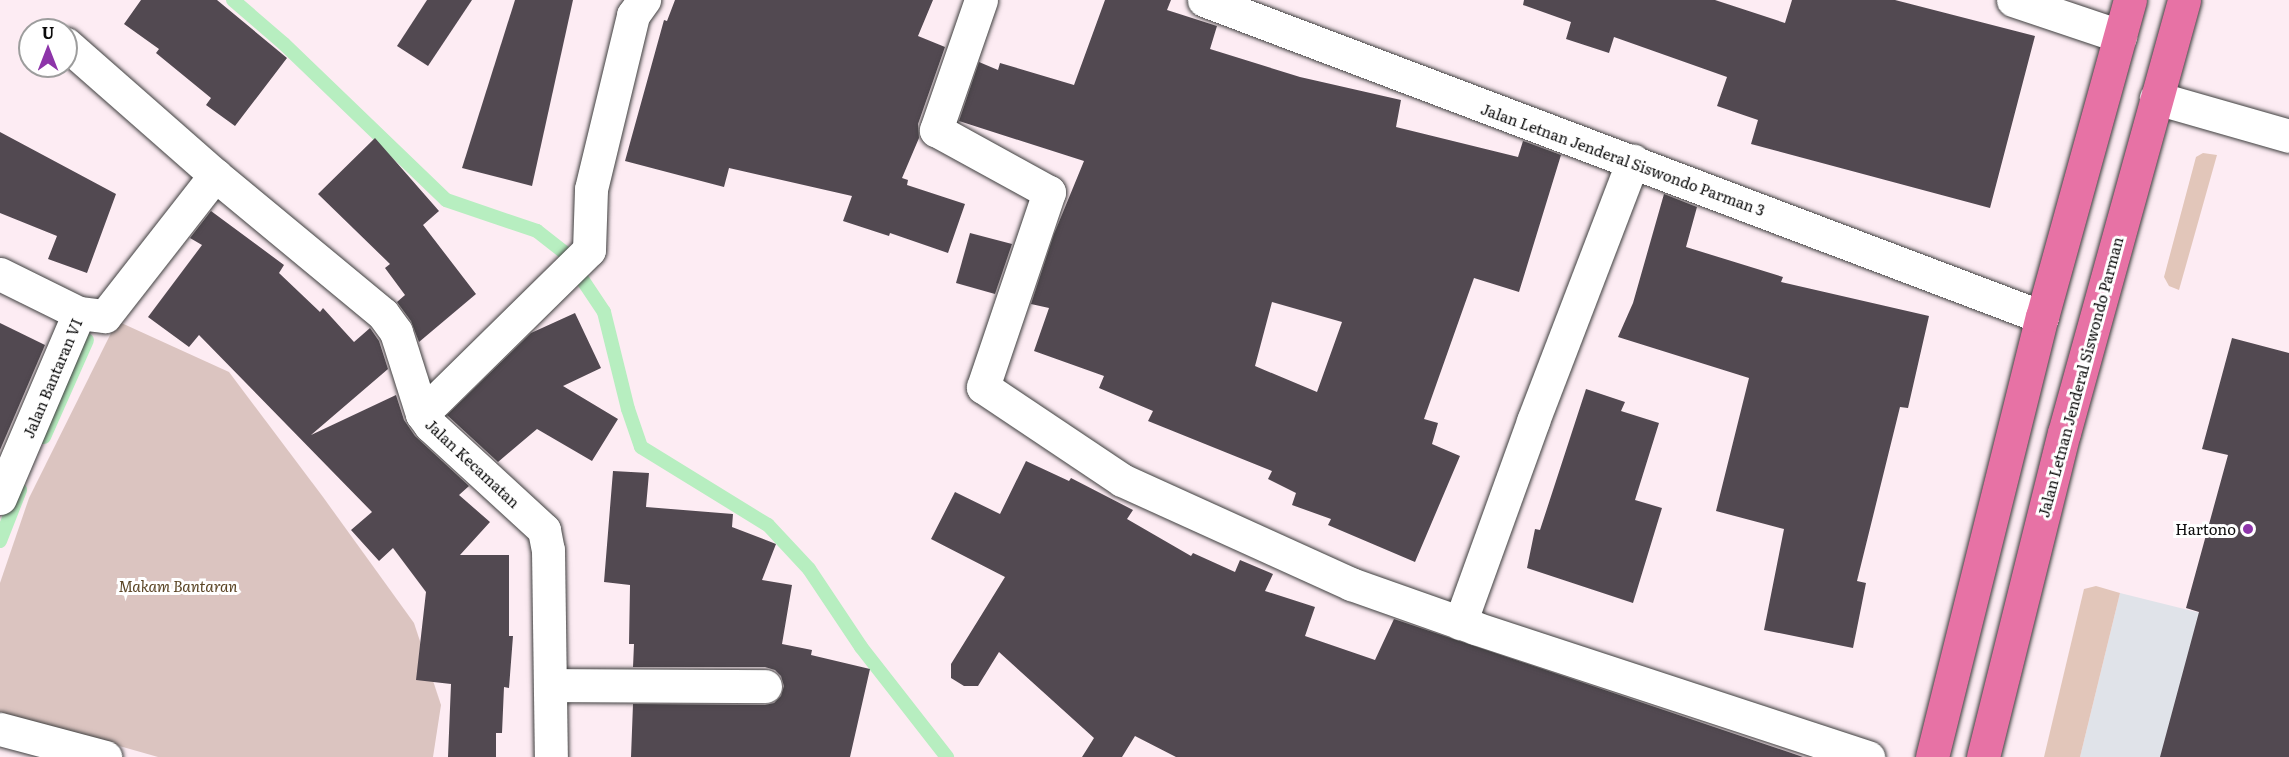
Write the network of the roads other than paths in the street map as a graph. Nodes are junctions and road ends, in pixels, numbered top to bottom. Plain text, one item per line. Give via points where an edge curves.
1 (644, 0) edge
2 (981, 0) edge
3 (1204, 0) edge
4 (2013, 0) edge
5 (2130, 0) edge
6 (2184, 0) edge
7 (2120, 36) junction
8 (78, 55) edge
9 (2156, 98) junction
10 (2289, 136) edge
11 (1633, 161) junction
12 (215, 175) junction
13 (0, 274) edge
14 (79, 313) junction
15 (2042, 316) junction
16 (422, 414) junction
17 (0, 498) edge
18 (1460, 623) junction
19 (552, 685) junction
20 (765, 686) dead end
21 (0, 729) edge
22 (105, 757) edge
23 (551, 757) edge
24 (1868, 757) edge
25 (1932, 757) edge
26 (1983, 757) edge

1 - 16 street via 633,15 591,189 589,250
2 - 18 street via 936,130 1049,192 983,387 1122,480 1351,584
3 - 11 street, Jalan Letnan Jenderal Siswondo Parman 3
4 - 7 street
5 - 7 main road
6 - 9 main road, Jalan Letnan Jenderal Siswondo Parman
7 - 15 main road
8 - 12 street, Jalan Kecamatan
9 - 10 street
9 - 26 main road, Jalan Letnan Jenderal Siswondo Parman via 2061,445
11 - 15 street, Jalan Letnan Jenderal Siswondo Parman 3
11 - 18 street
12 - 14 street, Jalan Bantaran VI via 105,316
12 - 16 street, Jalan Kecamatan via 383,314 396,332
13 - 14 street
14 - 17 street, Jalan Bantaran VI
15 - 25 main road
16 - 19 street, Jalan Kecamatan via 544,530
18 - 24 street
19 - 20 street
19 - 23 street, Jalan Kecamatan
21 - 22 street

